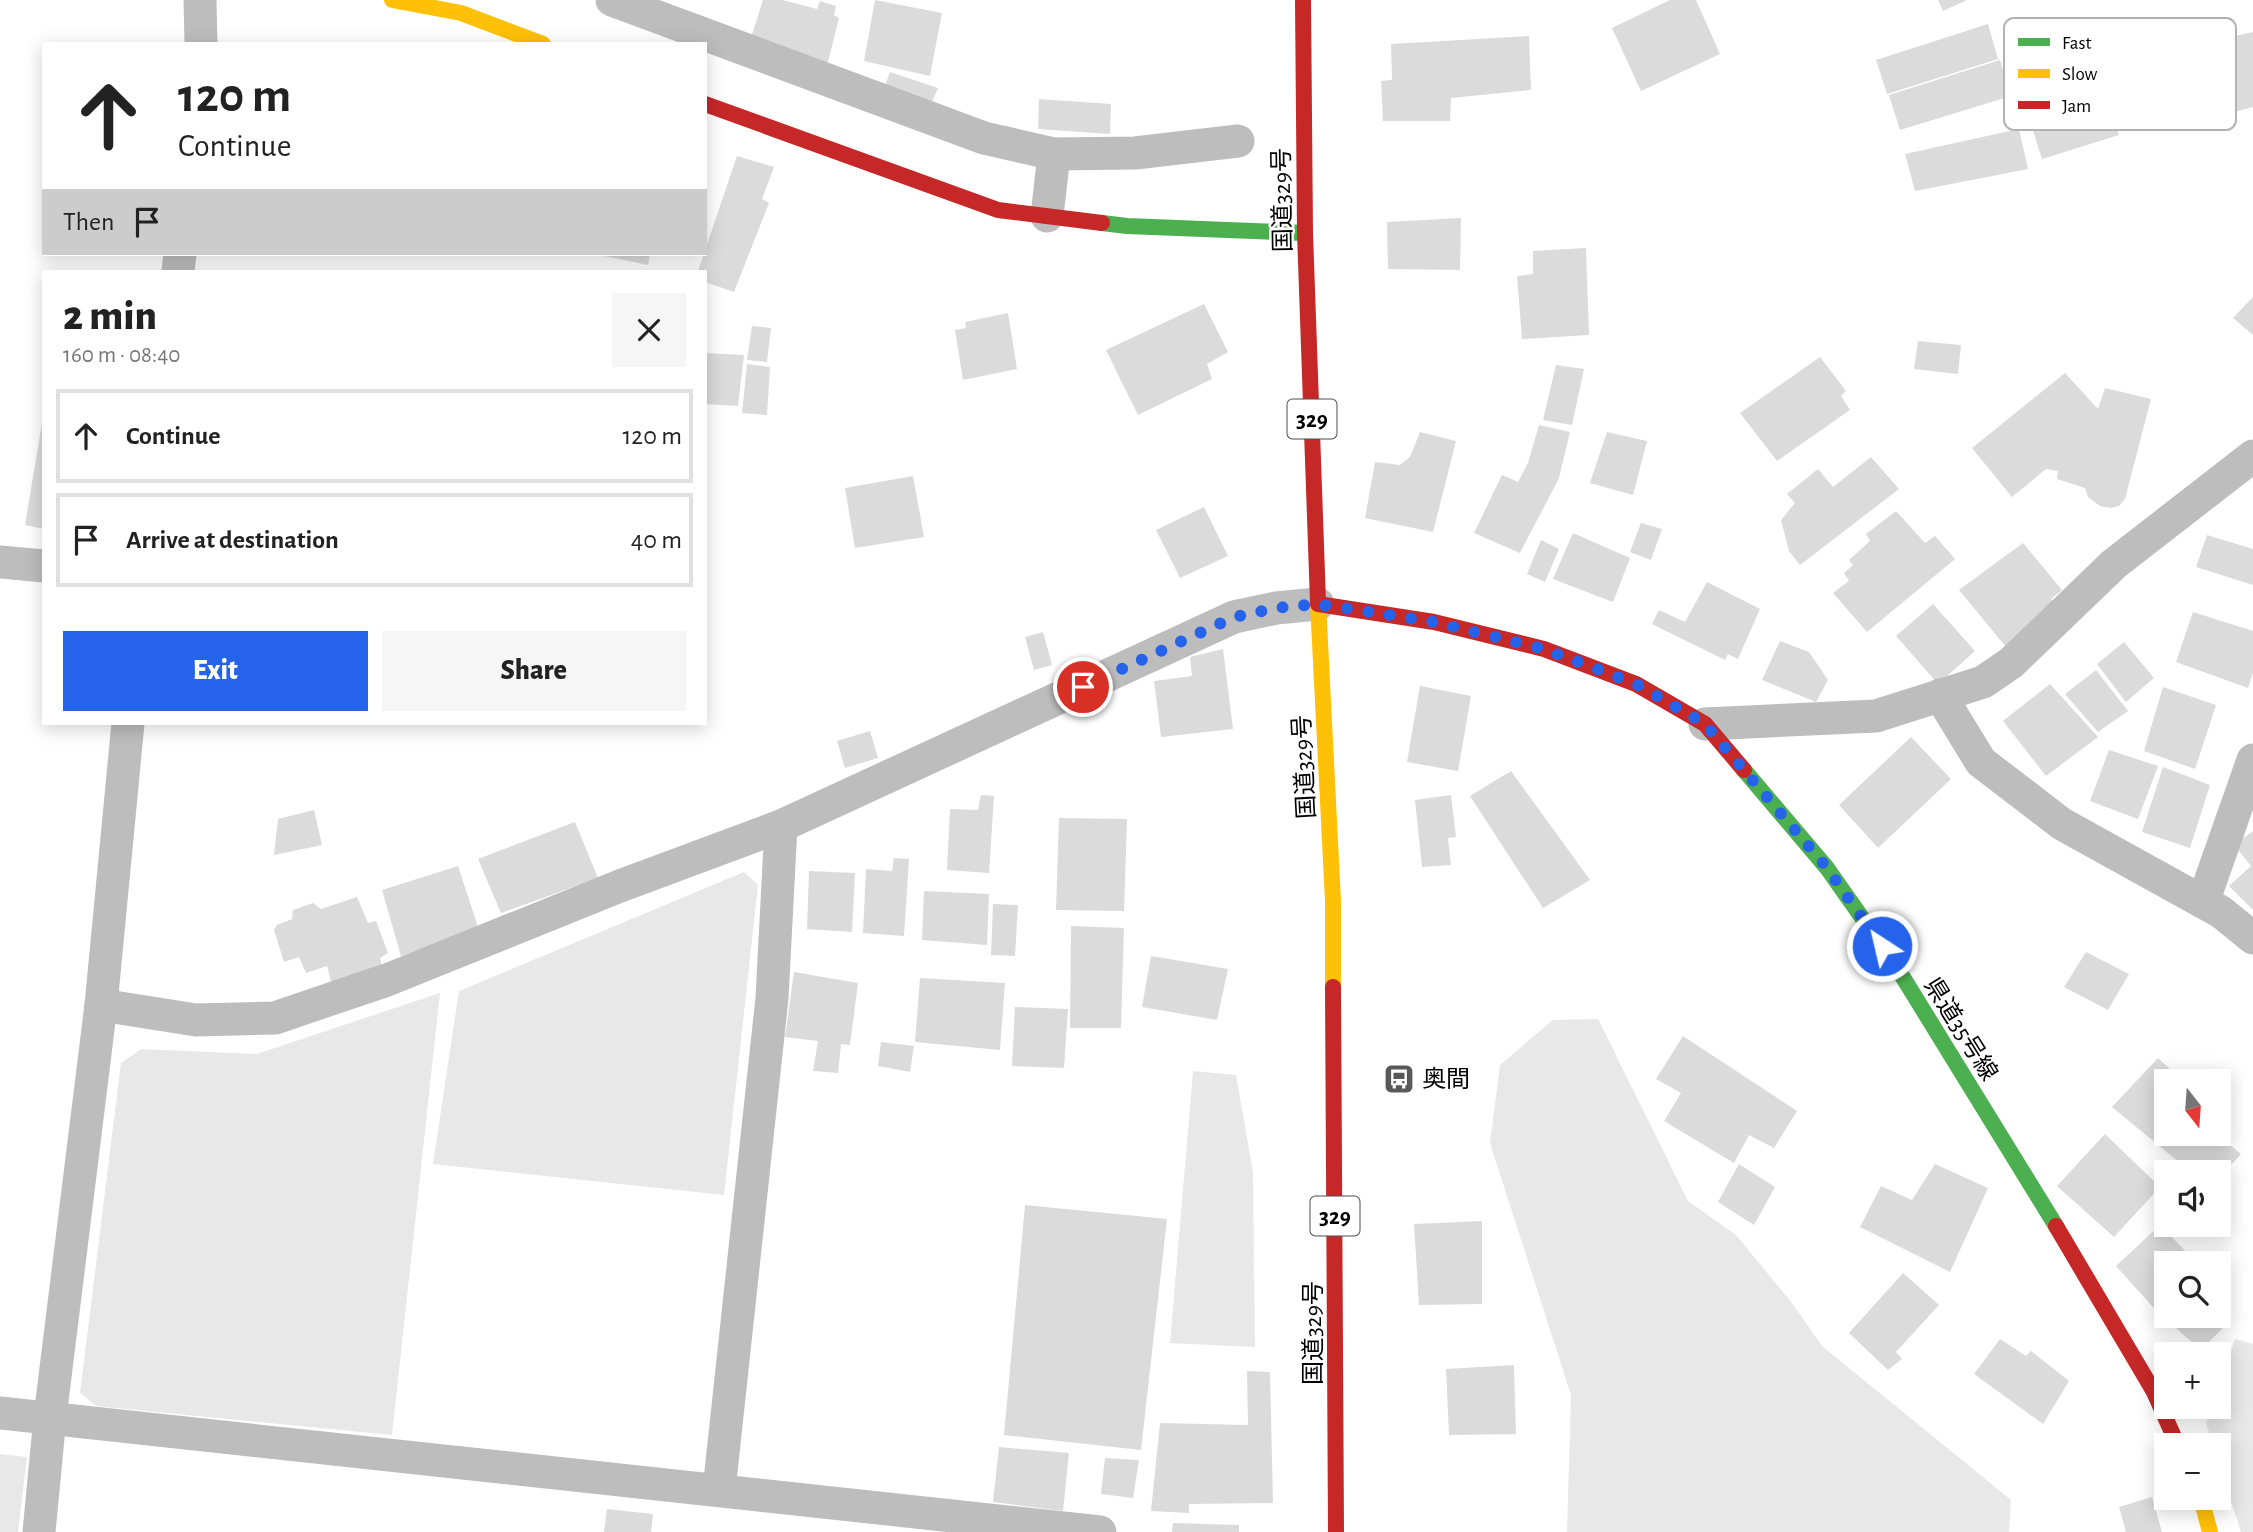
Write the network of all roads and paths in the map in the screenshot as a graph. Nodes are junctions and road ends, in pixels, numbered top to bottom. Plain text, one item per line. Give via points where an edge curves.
1 (200, 0) edge
2 (392, 0) edge
3 (612, 0) edge
4 (1303, 0) edge
5 (201, 42) edge
6 (538, 42) edge
7 (707, 105) edge
8 (1237, 141) dead end
9 (1054, 154) junction
10 (1047, 216) junction
11 (1305, 233) junction
12 (2253, 456) edge
13 (0, 562) edge
14 (42, 566) edge
15 (1318, 604) junction
16 (1940, 695) junction
17 (1705, 724) junction
18 (128, 725) edge
19 (2253, 760) edge
20 (781, 826) junction
21 (2203, 902) junction
22 (2253, 938) edge
23 (101, 1005) junction
24 (0, 1413) edge
25 (50, 1418) junction
26 (2172, 1433) edge
27 (719, 1490) junction
28 (2204, 1510) edge
29 (39, 1532) edge
30 (1101, 1532) edge
31 (1336, 1532) edge
32 (2210, 1532) edge

1 - 5 street
2 - 6 main road via 461,13
3 - 9 street via 984,138
4 - 11 main road, 国道329号 / 329
7 - 10 main road via 998,210
8 - 9 street via 1135,153
9 - 10 street
10 - 11 main road via 1127,226
11 - 15 main road, 国道329号 / 329
12 - 16 street via 2114,564 2011,663 1983,682
13 - 14 street
15 - 17 main road, 県道35号線 via 1434,622 1544,649 1636,684
15 - 20 street via 1234,617
15 - 31 main road, 国道329号 / 329 via 1333,901
16 - 17 street via 1876,716
16 - 21 street via 1981,762 2062,824
17 - 26 main road, 県道35号線 via 1827,868 1896,966 2093,1287 2154,1392
18 - 23 street
19 - 21 street
20 - 23 street via 387,980 275,1018 196,1020
20 - 27 street via 772,998
21 - 22 street
23 - 25 street
24 - 25 street
25 - 27 street
25 - 29 street
27 - 30 street
28 - 32 main road

